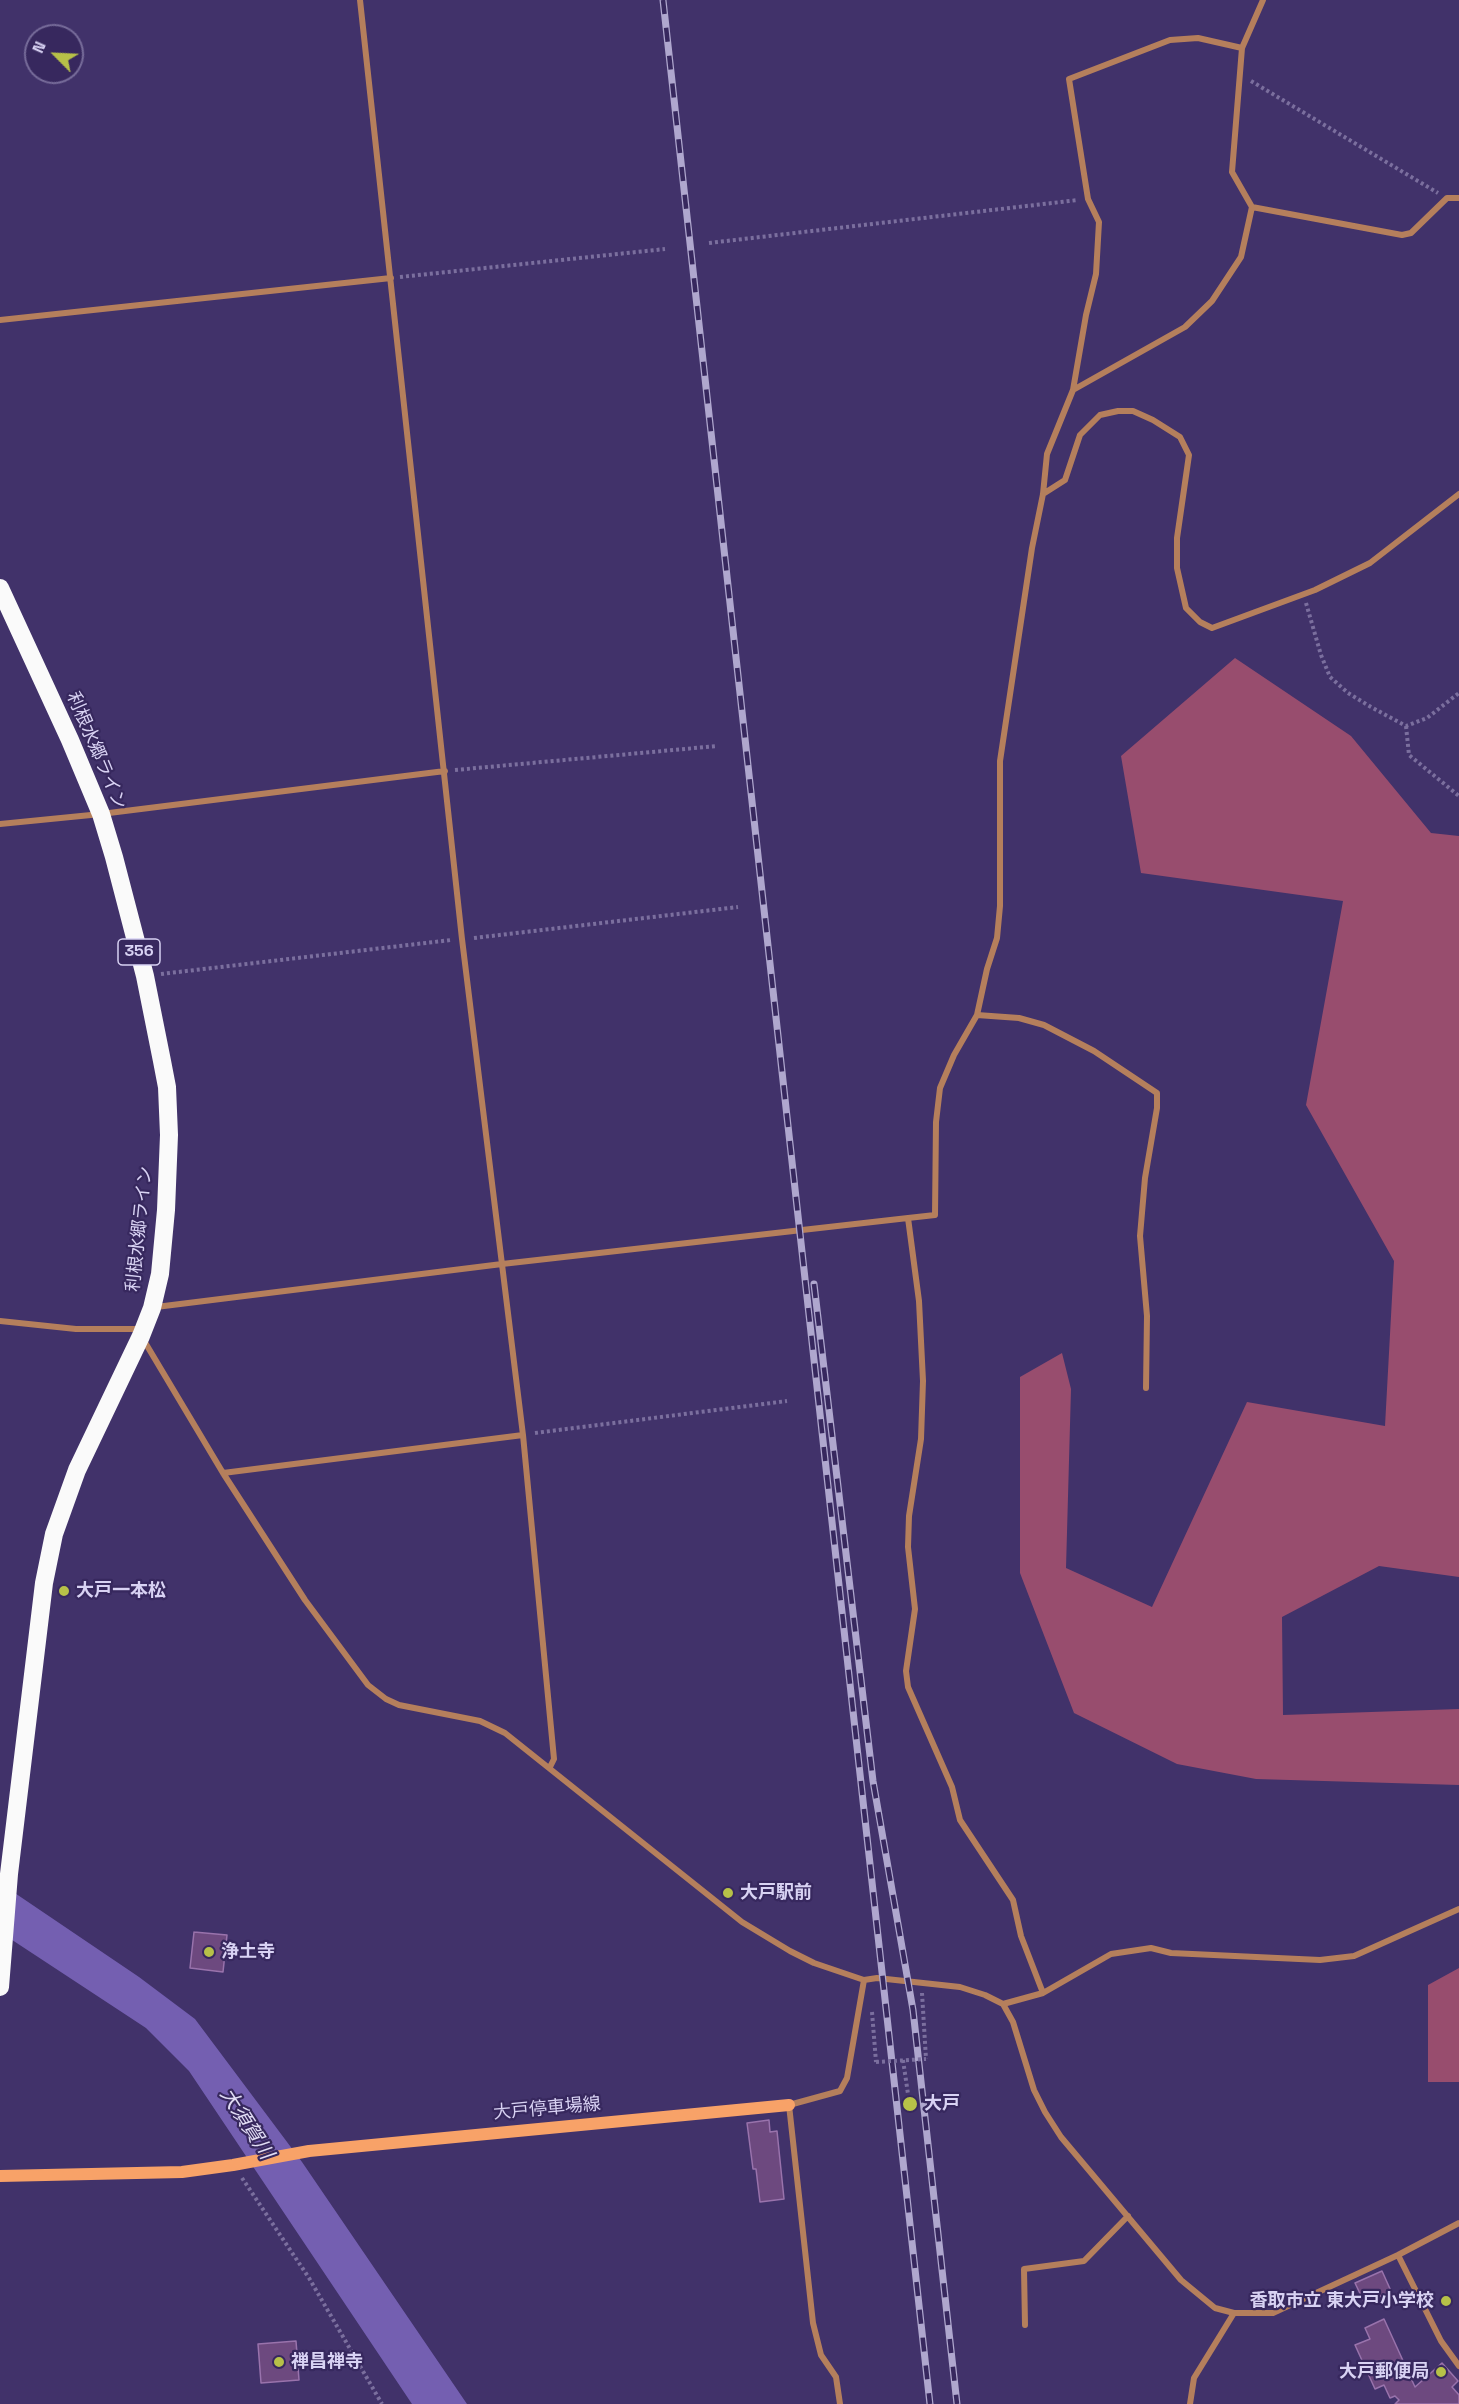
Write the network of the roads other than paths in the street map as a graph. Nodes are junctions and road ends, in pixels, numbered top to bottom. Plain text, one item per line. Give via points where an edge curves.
1 (360, 0) edge
2 (1263, 0) edge
3 (1242, 48) junction
4 (1459, 198) edge
5 (1252, 207) junction
6 (391, 278) junction
7 (0, 320) edge
8 (1073, 390) junction
9 (1043, 494) junction
10 (1459, 494) edge
11 (0, 588) edge
12 (445, 771) junction
13 (101, 814) junction
14 (0, 824) edge
15 (977, 1015) junction
16 (908, 1218) junction
17 (502, 1264) junction
18 (152, 1308) junction
19 (0, 1321) edge
20 (142, 1333) junction
21 (1146, 1388) dead end
22 (523, 1435) junction
23 (223, 1473) junction
24 (550, 1767) junction
25 (5, 1878) edge
26 (1459, 1909) edge
27 (864, 1980) junction
28 (0, 1987) edge
29 (1043, 1993) junction
30 (1003, 2004) junction
31 (789, 2105) junction
32 (0, 2176) edge
33 (1128, 2216) junction
34 (1459, 2223) edge
35 (1398, 2255) junction
36 (1234, 2313) junction
37 (1024, 2325) dead end
38 (1459, 2366) edge
39 (840, 2404) edge
40 (1190, 2404) edge

1 - 6 street
2 - 3 street
3 - 5 street via 1232,172
3 - 8 street via 1198,38 1170,40 1069,79 1088,199 1099,222 1096,274
4 - 5 street via 1447,198 1411,233 1402,236
5 - 8 street via 1241,257 1212,301 1185,327
6 - 7 street
6 - 12 street
8 - 9 street via 1047,454
9 - 10 street via 1065,480 1080,435 1100,415 1133,411 1180,437 1189,455 1177,538 1177,568 1186,608 1212,628 1303,594 1370,563
9 - 15 street via 1000,761 997,938
11 - 13 highway, 利根水郷ライン / 356
12 - 13 street
12 - 17 street
13 - 14 street
13 - 18 highway, 利根水郷ライン / 356 via 145,976 165,1078 166,1210 160,1274
15 - 16 street via 940,1088 934,1215
15 - 21 street via 1019,1018 1044,1025 1094,1051 1157,1093 1140,1236 1147,1316
16 - 17 street
16 - 29 street via 919,1301 923,1381 921,1439 909,1516 915,1609 906,1671 908,1687 952,1787 960,1820 1013,1900 1021,1936
17 - 18 street
17 - 22 street
18 - 20 highway, 利根水郷ライン / 356
19 - 20 street
20 - 23 street
20 - 25 highway, 利根水郷ライン / 356 via 77,1470 54,1534
22 - 23 street
22 - 24 street via 554,1759
23 - 24 street via 305,1600 368,1685 399,1704 480,1721 505,1733
24 - 27 street via 742,1922 798,1955
25 - 28 highway, 利根水郷ライン / 356
26 - 29 street via 1354,1956 1320,1960 1171,1953 1151,1948 1111,1954
27 - 30 street via 960,1987
27 - 31 street via 847,2078 840,2091
29 - 30 street
30 - 33 street via 1045,2112 1061,2137
31 - 32 main road, 大戸停車場線 via 309,2151 182,2172
31 - 39 street via 813,2323 821,2355 836,2378
33 - 36 street via 1194,2292 1215,2308
33 - 37 street via 1084,2261 1024,2269
34 - 35 street
35 - 36 street via 1272,2313
35 - 38 street via 1441,2341
36 - 40 street via 1194,2378

